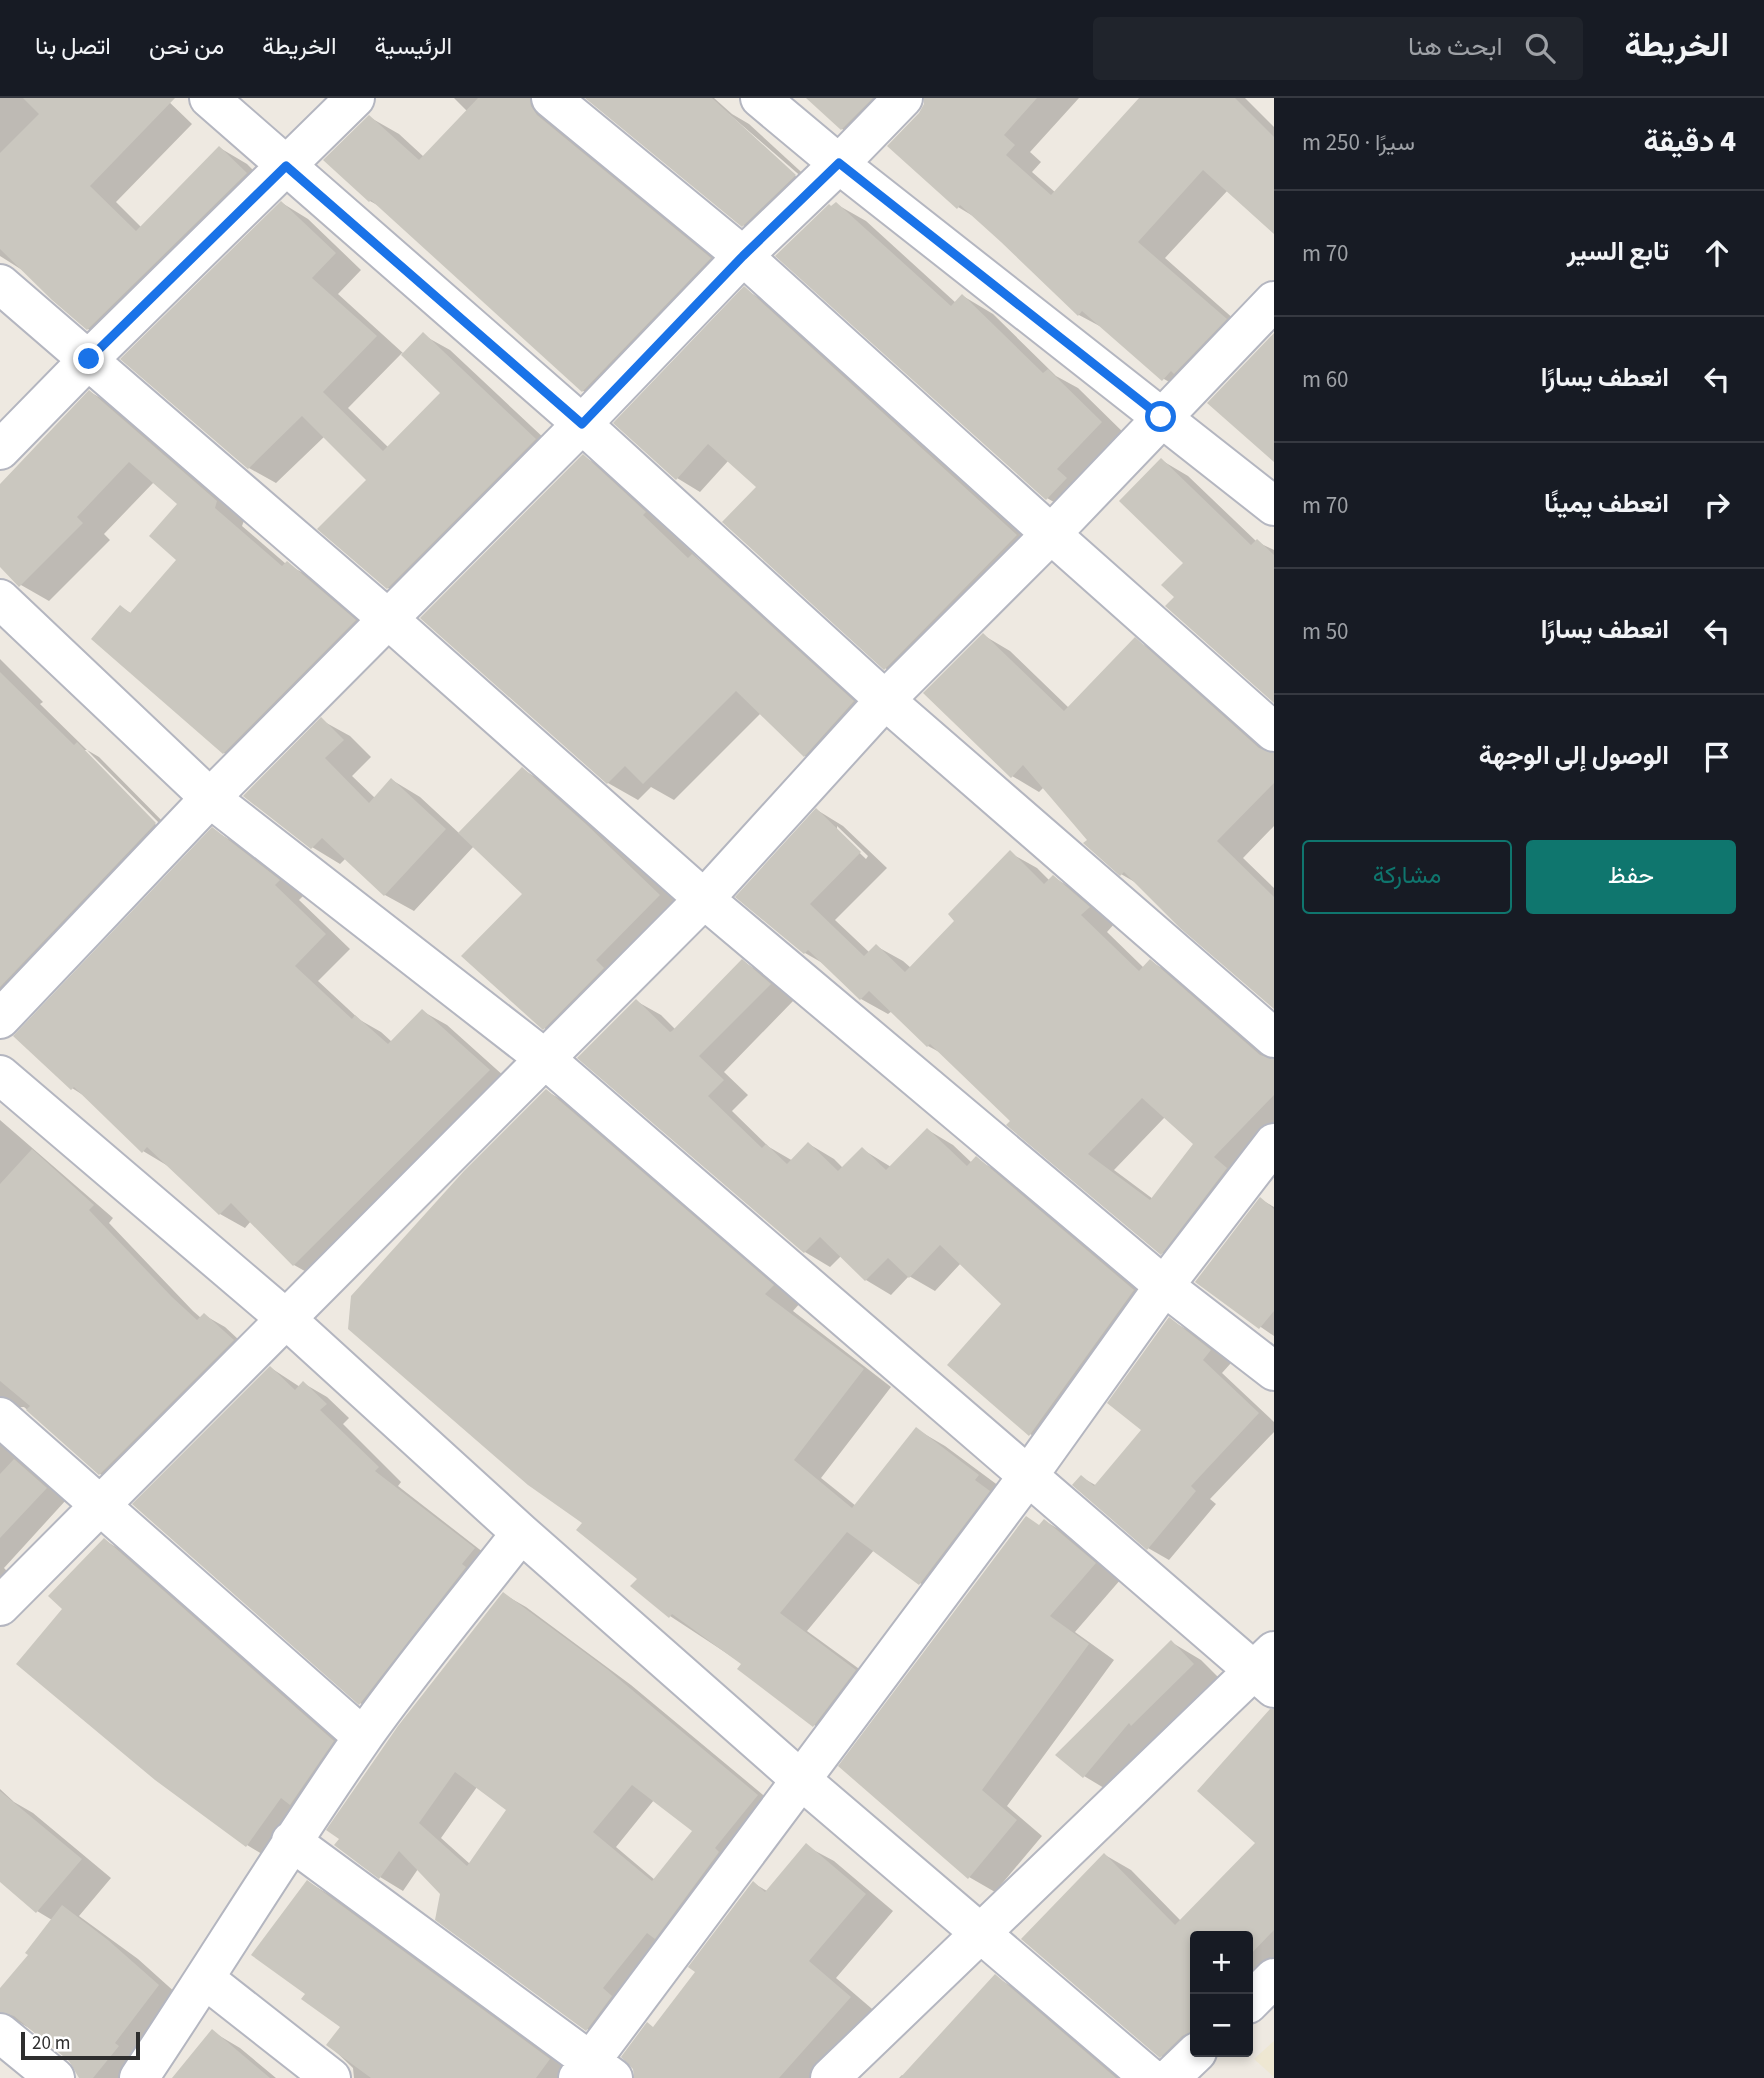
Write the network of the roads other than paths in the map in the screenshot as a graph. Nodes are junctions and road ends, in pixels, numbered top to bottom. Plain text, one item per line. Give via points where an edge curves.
1 (209, 98) edge
2 (355, 98) edge
3 (551, 98) edge
4 (760, 98) edge
5 (903, 98) edge
6 (839, 163) junction
7 (286, 166) junction
8 (743, 256) junction
9 (0, 284) edge
10 (1274, 301) edge
11 (89, 359) junction
12 (1161, 417) junction
13 (582, 424) junction
14 (0, 450) edge
15 (1274, 506) edge
16 (1051, 534) junction
17 (0, 599) edge
18 (388, 619) junction
19 (885, 700) junction
20 (1274, 732) edge
21 (210, 797) junction
22 (704, 899) junction
23 (0, 1019) edge
24 (1274, 1038) edge
25 (544, 1058) junction
26 (0, 1075) edge
27 (1274, 1143) edge
28 (1164, 1286) junction
29 (285, 1318) junction
30 (1274, 1371) edge
31 (0, 1417) edge
32 (1028, 1476) junction
33 (99, 1506) junction
34 (521, 1533) junction
35 (0, 1606) edge
36 (1267, 1670) edge
37 (363, 1737) junction
38 (800, 1779) junction
39 (291, 1841) junction
40 (979, 1934) junction
41 (205, 1979) junction
42 (1274, 1979) edge
43 (1253, 1999) edge
44 (0, 2033) edge
45 (1192, 2057) edge
46 (594, 2072) edge
47 (55, 2078) edge
48 (139, 2078) edge
49 (331, 2078) edge
50 (830, 2078) edge
51 (1150, 2078) edge
52 (1170, 2078) edge

1 - 7 street
2 - 7 street
3 - 8 street
4 - 6 street
5 - 6 street
6 - 8 street
6 - 12 street
7 - 11 street
7 - 13 street
8 - 13 street
8 - 16 street
9 - 11 street
10 - 12 street
11 - 14 street
11 - 18 street
12 - 15 street
12 - 16 street
13 - 18 street
13 - 19 street
16 - 19 street
16 - 20 street
17 - 21 street
18 - 21 street
18 - 22 street
19 - 22 street
19 - 24 street
21 - 23 street
21 - 25 street
22 - 25 street
22 - 28 street
25 - 29 street
25 - 32 street
26 - 29 street
27 - 28 street
28 - 30 street
28 - 32 street
29 - 33 street
29 - 34 street
31 - 33 street
32 - 36 street
32 - 38 street
33 - 35 street
33 - 37 street
34 - 37 street
34 - 38 street
36 - 40 street
37 - 39 street
38 - 40 street
38 - 46 street
39 - 41 street
39 - 46 street
40 - 50 street
40 - 51 street
41 - 48 street
41 - 49 street
42 - 43 street
44 - 47 street
45 - 52 street

